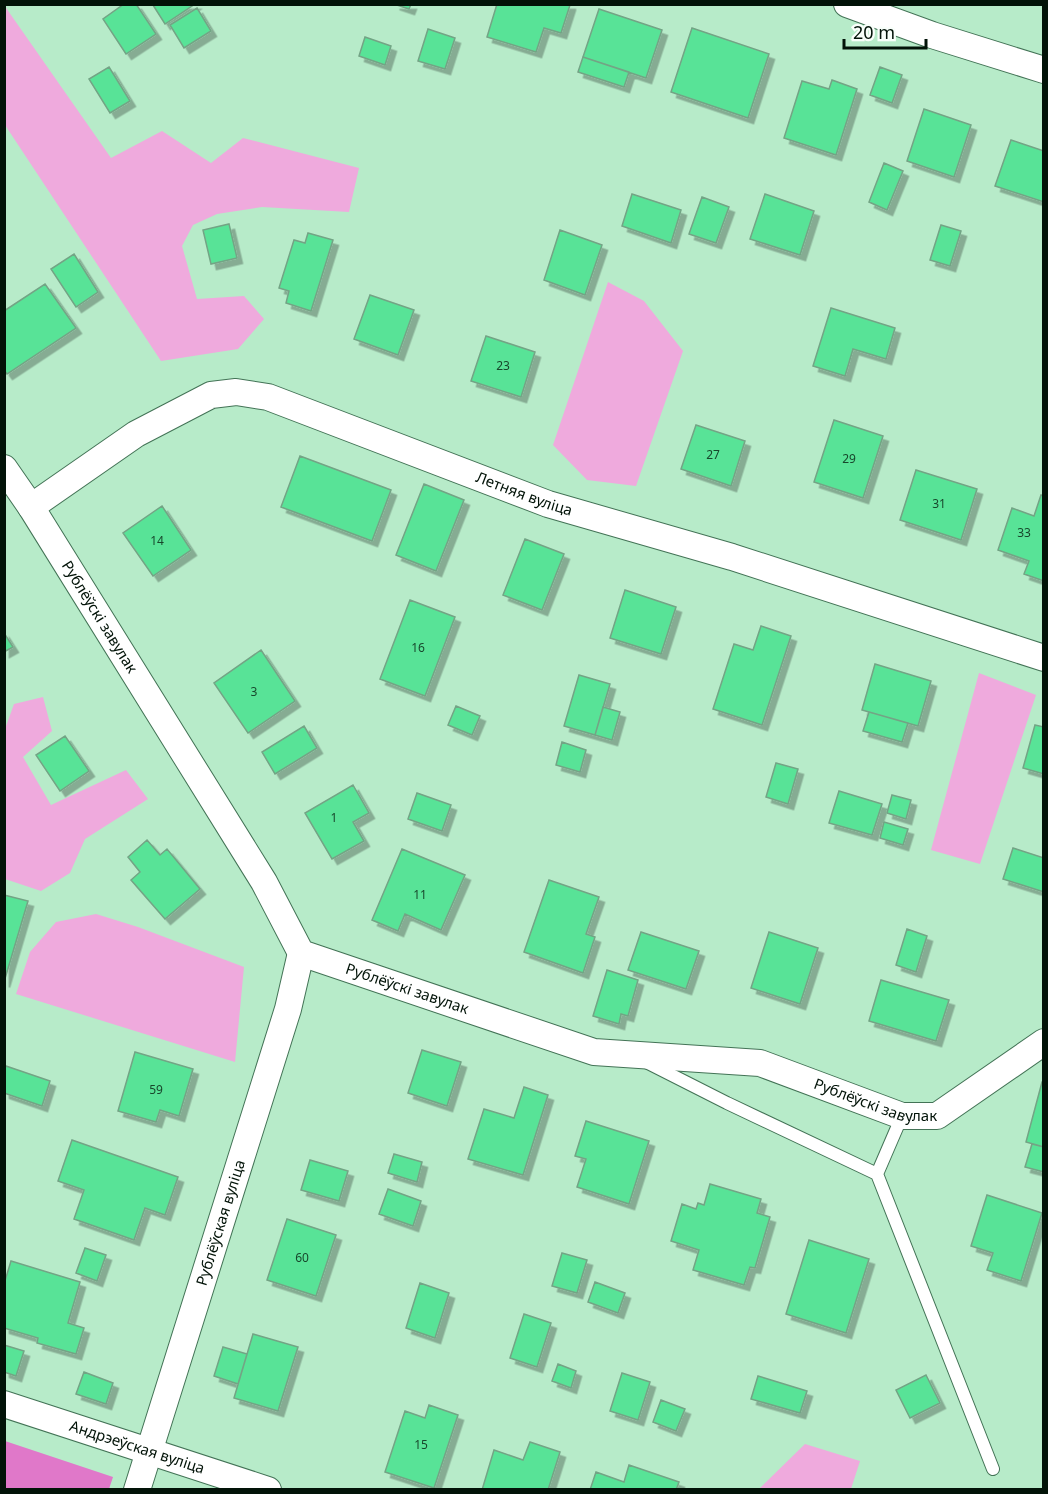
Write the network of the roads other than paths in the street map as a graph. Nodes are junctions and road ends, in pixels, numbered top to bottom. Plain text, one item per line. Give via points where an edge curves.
1 (847, 4) edge
2 (1044, 69) edge
3 (7, 478) edge
4 (30, 507) junction
5 (1044, 658) edge
6 (301, 953) junction
7 (1044, 1042) edge
8 (632, 1055) junction
9 (902, 1116) junction
10 (877, 1174) junction
11 (4, 1404) edge
12 (149, 1451) junction
13 (993, 1469) dead end
14 (137, 1490) edge
15 (268, 1490) edge

1 - 2 street
3 - 4 street, Рублёўскі завулак
4 - 5 street, Летняя вуліца via 136,434 211,395 236,392 268,397 548,504 732,557
4 - 6 street, Рублёўскі завулак via 264,882
6 - 8 street, Рублёўскі завулак via 594,1052
6 - 12 street, Рублёўская вуліца via 288,1009
7 - 9 street, Рублёўскі завулак via 937,1116
8 - 9 street, Рублёўскі завулак via 760,1063
8 - 10 lane
9 - 10 lane
10 - 13 lane
11 - 12 street, Андрэеўская вуліца
12 - 14 street, Рублёўская вуліца
12 - 15 street, Андрэеўская вуліца

